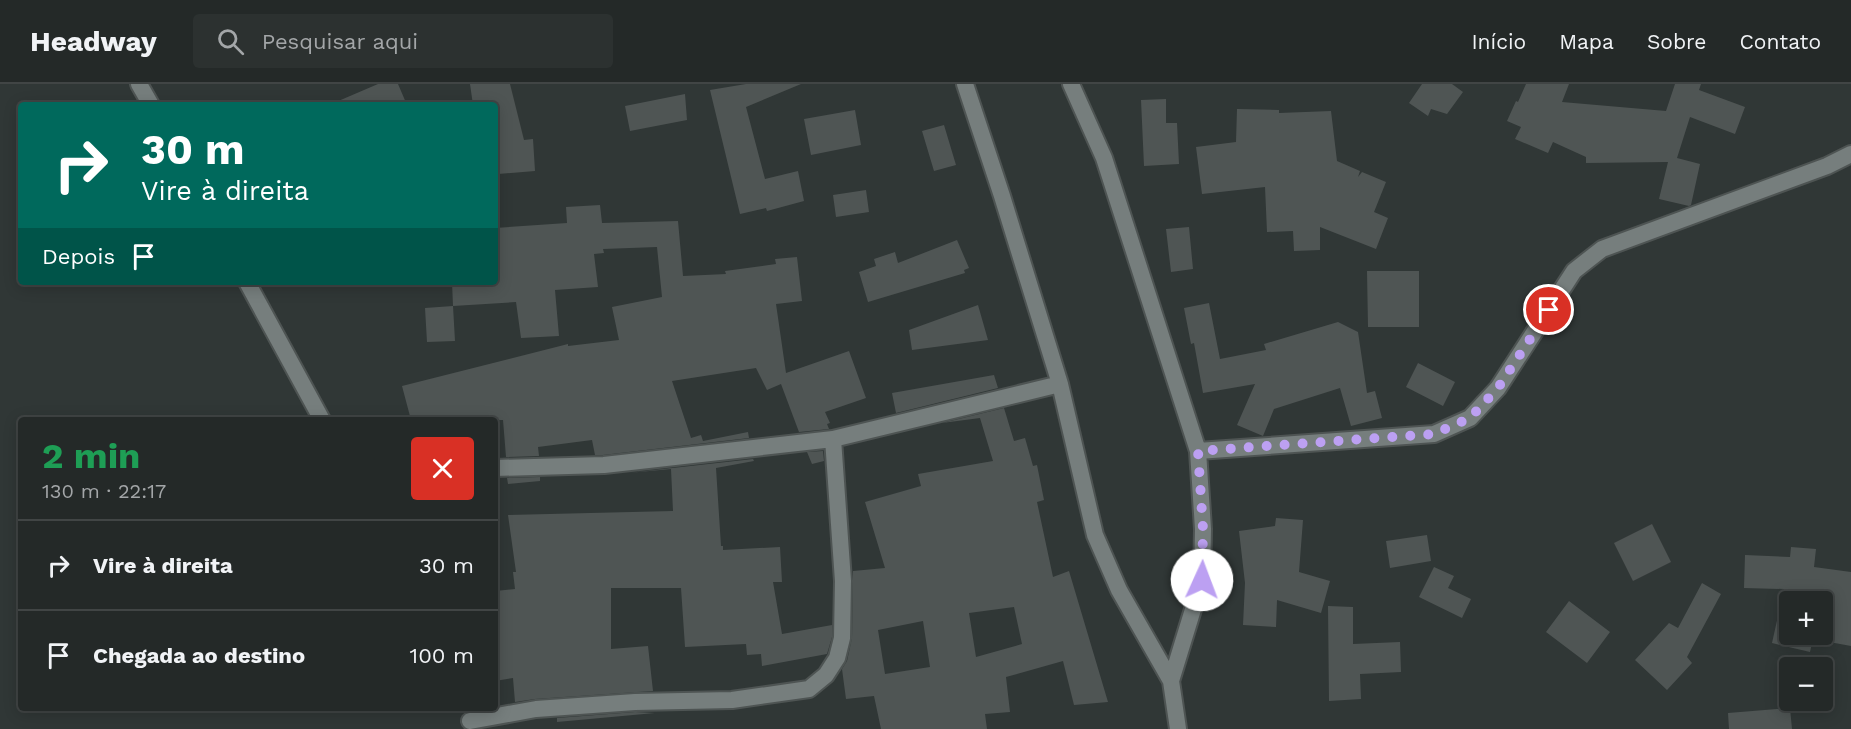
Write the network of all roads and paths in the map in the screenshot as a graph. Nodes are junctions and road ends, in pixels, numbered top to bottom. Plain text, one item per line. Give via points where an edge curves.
1 (139, 84) edge
2 (965, 84) edge
3 (1071, 84) edge
4 (149, 102) edge
5 (1851, 154) edge
6 (249, 285) edge
7 (1059, 384) junction
8 (320, 417) edge
9 (833, 439) junction
10 (1198, 451) junction
11 (498, 468) edge
12 (1171, 681) junction
13 (469, 719) edge
14 (1179, 729) edge

1 - 4 street
2 - 7 street
3 - 10 street via 1104,158
5 - 10 street via 1602,249 1574,271 1498,388 1470,418 1434,434
6 - 8 street
7 - 9 street
7 - 12 street via 1095,535 1119,590
9 - 11 street via 604,465
9 - 13 street via 843,580 842,638 837,658 826,675 809,689 732,700 536,709
10 - 12 street via 1202,580
12 - 14 street

